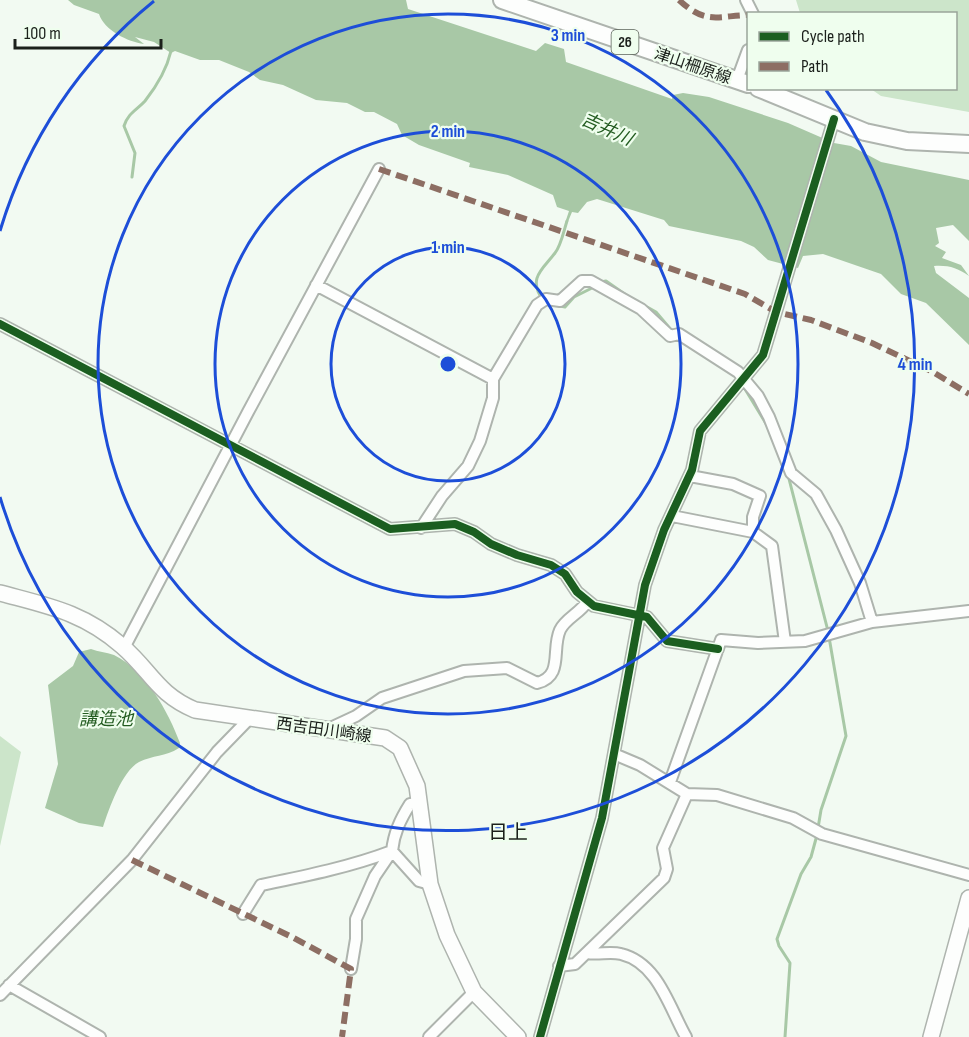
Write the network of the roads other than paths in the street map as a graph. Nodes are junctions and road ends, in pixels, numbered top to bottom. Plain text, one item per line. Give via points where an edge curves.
1 (502, 0) edge
2 (747, 56) edge
3 (743, 82) edge
4 (762, 90) edge
5 (831, 127) junction
6 (969, 144) edge
7 (379, 169) dead end
8 (316, 285) junction
9 (0, 324) edge
10 (745, 378) junction
11 (493, 379) junction
12 (230, 446) junction
13 (690, 476) junction
14 (672, 516) junction
15 (421, 528) junction
16 (753, 532) junction
17 (0, 593) edge
18 (587, 602) junction
19 (969, 611) edge
20 (641, 615) junction
21 (872, 622) junction
22 (785, 642) junction
23 (124, 648) junction
24 (718, 649) junction
25 (250, 717) junction
26 (326, 730) junction
27 (614, 754) junction
28 (670, 782) junction
29 (687, 794) junction
30 (420, 802) junction
31 (392, 851) junction
32 (969, 875) edge
33 (430, 884) junction
34 (969, 898) edge
35 (243, 914) dead end
36 (588, 953) junction
37 (559, 966) junction
38 (351, 969) dead end
39 (9, 985) junction
40 (474, 992) junction
41 (0, 995) edge
42 (100, 1037) edge
43 (429, 1037) edge
44 (518, 1037) edge
45 (540, 1037) edge
46 (686, 1037) edge
47 (931, 1037) edge

1 - 3 main road, 津山柵原線 / 26
2 - 3 street
4 - 5 main road
5 - 6 main road via 886,137
5 - 10 street via 763,355
7 - 8 street
8 - 11 street
8 - 12 street
9 - 12 street
10 - 11 street via 679,334 670,336 641,309 591,281 582,281 560,301 546,298 537,305
10 - 13 street via 700,431
10 - 21 street via 769,417 791,473 816,494 831,520 860,583
11 - 15 street via 493,398 468,466
12 - 15 street via 390,529
12 - 23 street
13 - 14 street
13 - 16 street via 733,484 760,496
14 - 16 street
14 - 20 street via 645,585
15 - 18 street via 455,524 517,555 551,565 565,574
16 - 22 street via 772,546
17 - 23 main road, 西吉田川崎線 via 86,619
18 - 20 street
18 - 26 street via 559,631 552,675 546,681 537,683 507,668 464,670 382,698
19 - 21 street
20 - 24 street via 667,641
20 - 27 street
21 - 22 street via 805,641
22 - 24 street via 721,640
23 - 25 main road, 西吉田川崎線 via 162,691 177,702 195,710
24 - 28 street
25 - 26 main road, 西吉田川崎線
25 - 39 street via 217,752 132,860
26 - 30 main road, 西吉田川崎線 via 385,738 400,748
27 - 28 street via 623,755
27 - 37 street via 602,819
28 - 29 street
29 - 32 street via 717,795 803,821 822,834
29 - 36 street via 663,848 667,869 664,878
30 - 31 street via 410,804 403,815 394,833
30 - 33 main road, 西吉田川崎線
31 - 33 street via 419,881
31 - 35 street via 361,863 261,885
31 - 38 street via 375,876 356,919
33 - 40 main road, 西吉田川崎線 via 447,935
34 - 47 main road
36 - 37 street via 575,964
36 - 46 street via 623,954 639,963 660,982 668,1006
37 - 45 street
39 - 41 street
39 - 42 street
40 - 43 street
40 - 44 main road, 西吉田川崎線

